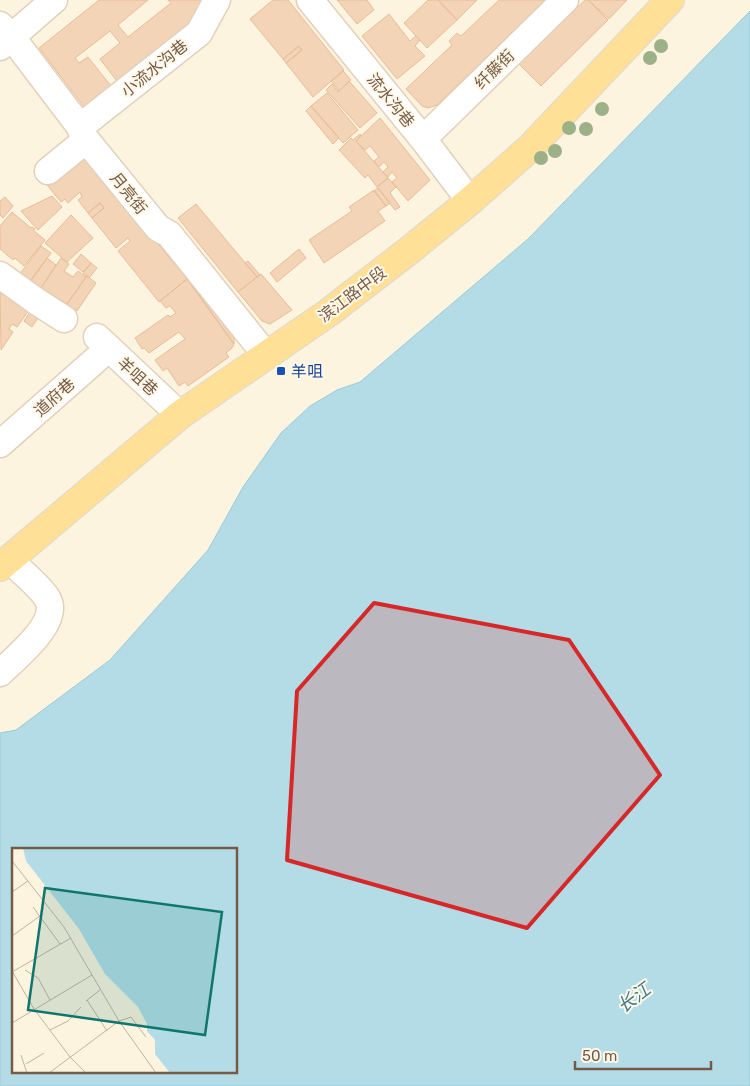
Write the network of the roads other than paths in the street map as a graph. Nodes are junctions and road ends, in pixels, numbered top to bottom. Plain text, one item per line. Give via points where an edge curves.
1 (54, 0) edge
2 (217, 0) edge
3 (310, 0) edge
4 (565, 0) edge
5 (670, 0) edge
6 (4, 36) edge
7 (83, 134) junction
8 (423, 139) junction
9 (48, 170) dead end
10 (470, 200) junction
11 (0, 275) edge
12 (64, 319) dead end
13 (102, 343) joint
14 (266, 355) junction
15 (180, 415) junction
16 (0, 444) edge
17 (4, 560) edge
18 (0, 673) edge

1 - 6 street
2 - 7 street, 小流水沟巷 via 199,33
3 - 8 street, 流水沟巷
4 - 8 street, 纤藤街
5 - 10 main road, 滨江路中段 via 530,148
6 - 7 street, 月亮街
7 - 9 street, 小流水沟巷
7 - 14 street, 月亮街
8 - 10 street, 流水沟巷
10 - 14 main road, 滨江路中段 via 328,313
11 - 12 street
13 - 15 street, 羊咀巷
13 - 16 street, 道府巷
14 - 15 main road, 滨江路中段
15 - 17 main road, 滨江路中段
17 - 18 street via 47,597 49,616 31,643

